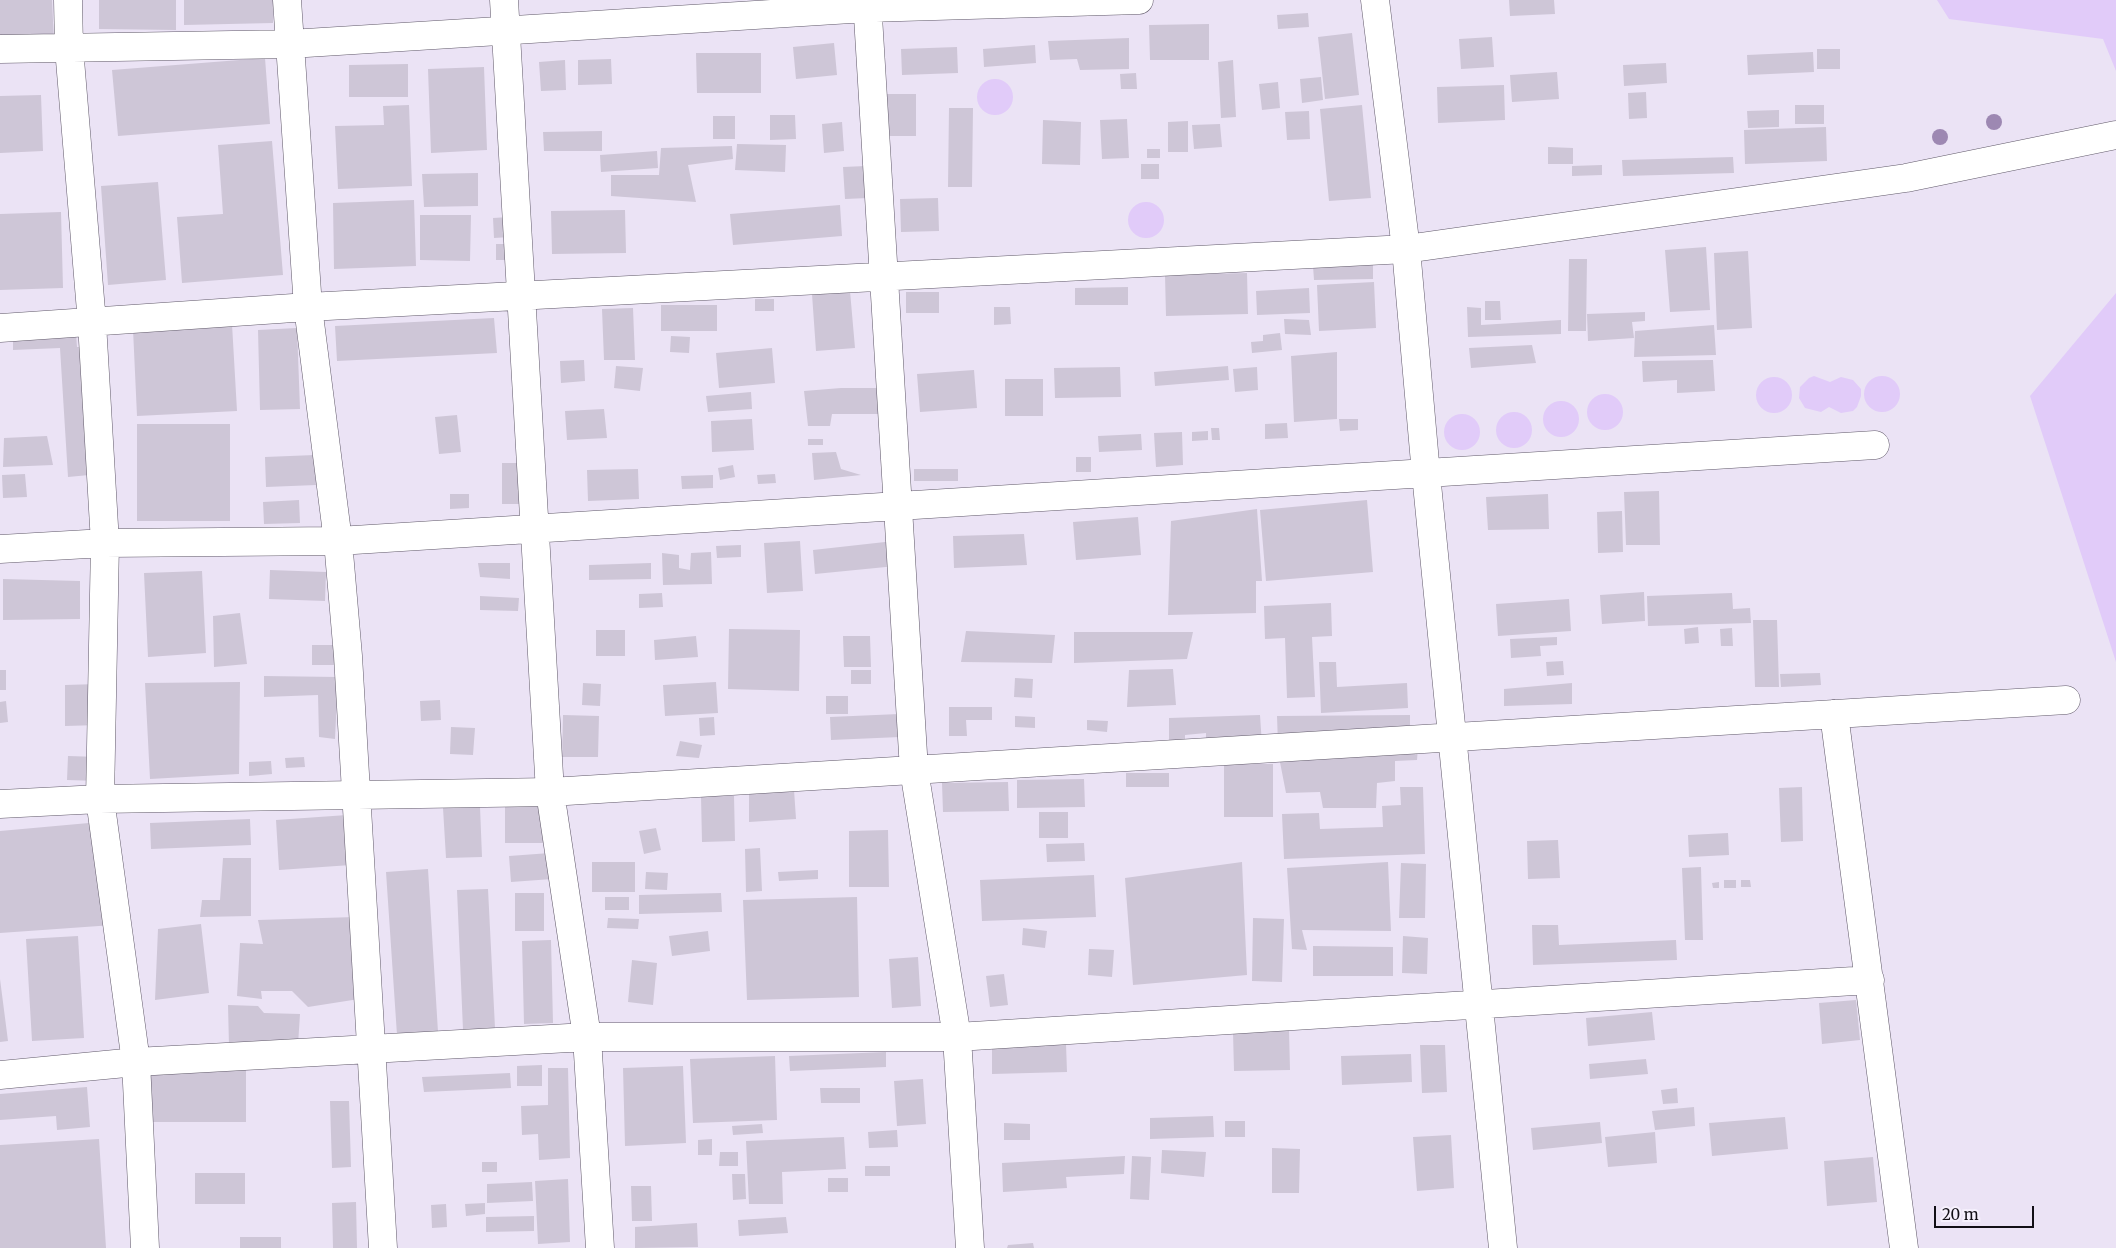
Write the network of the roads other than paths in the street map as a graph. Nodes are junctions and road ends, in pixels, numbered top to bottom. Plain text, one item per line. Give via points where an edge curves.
1 (68, 0) edge
2 (287, 0) edge
3 (504, 0) edge
4 (1139, 0) edge
5 (1375, 0) edge
6 (867, 4) edge
7 (506, 30) junction
8 (290, 44) junction
9 (69, 48) junction
10 (0, 49) edge
11 (2116, 135) edge
12 (1406, 248) junction
13 (885, 278) junction
14 (521, 296) junction
15 (308, 307) junction
16 (92, 324) junction
17 (0, 328) edge
18 (1875, 446) dead end
19 (1426, 474) junction
20 (898, 508) junction
21 (535, 530) junction
22 (338, 542) junction
23 (105, 543) junction
24 (0, 549) edge
25 (2066, 700) dead end
26 (1834, 714) junction
27 (1454, 737) junction
28 (914, 770) junction
29 (550, 792) junction
30 (357, 795) junction
31 (100, 799) junction
32 (0, 804) edge
33 (1870, 980) junction
34 (1480, 1004) junction
35 (587, 1037) junction
36 (957, 1038) junction
37 (370, 1049) junction
38 (136, 1062) junction
39 (0, 1075) edge
40 (145, 1248) edge
41 (383, 1248) edge
42 (600, 1248) edge
43 (970, 1248) edge
44 (1503, 1248) edge
45 (1904, 1248) edge

1 - 9 street
2 - 8 street
3 - 7 street
4 - 6 street
5 - 12 street
6 - 7 street
6 - 13 street
7 - 8 street
7 - 14 street
8 - 9 street
8 - 15 street
9 - 10 street
9 - 16 street
11 - 12 street via 1906,178
12 - 13 street
12 - 19 street
13 - 14 street
13 - 20 street
14 - 15 street
14 - 21 street
15 - 16 street
15 - 22 street
16 - 17 street
16 - 23 street
18 - 19 street
19 - 20 street
19 - 27 street
20 - 21 street
20 - 28 street
21 - 22 street
21 - 29 street
22 - 23 street
22 - 30 street
23 - 24 street
23 - 31 street
25 - 26 street
26 - 27 street
26 - 33 street
27 - 28 street
27 - 34 street
28 - 29 street
28 - 36 street
29 - 30 street
29 - 35 street
30 - 31 street
30 - 37 street
31 - 32 street
31 - 38 street
33 - 34 street
33 - 45 street
34 - 36 street
34 - 44 street
35 - 36 street
35 - 37 street
35 - 42 street
36 - 43 street
37 - 38 street
37 - 41 street
38 - 39 street
38 - 40 street

